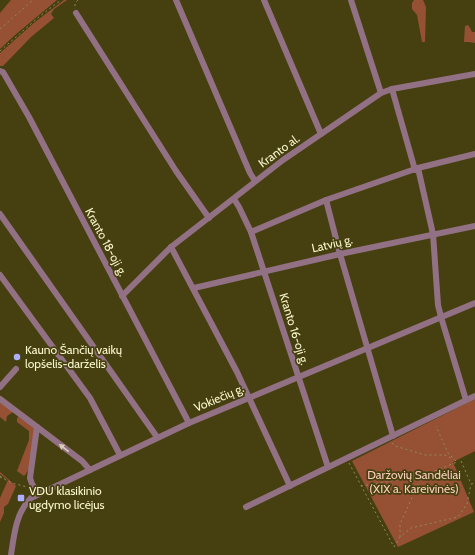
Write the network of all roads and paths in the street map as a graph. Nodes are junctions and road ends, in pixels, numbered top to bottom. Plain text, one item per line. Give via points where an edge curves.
1 (33, 0) edge
2 (61, 0) edge
3 (78, 0) edge
4 (176, 0) edge
5 (264, 0) edge
6 (351, 0) edge
7 (57, 3) junction
8 (60, 6) dead end
9 (76, 13) joint
10 (0, 29) edge
11 (0, 51) edge
12 (1, 72) edge
13 (475, 74) edge
14 (392, 88) junction
15 (381, 93) junction
16 (322, 134) junction
17 (475, 154) edge
18 (416, 169) junction
19 (255, 182) junction
20 (234, 199) junction
21 (326, 200) junction
22 (0, 214) edge
23 (209, 218) junction
24 (475, 226) edge
25 (251, 232) junction
26 (433, 234) junction
27 (171, 247) junction
28 (340, 254) junction
29 (264, 271) junction
30 (0, 274) edge
31 (194, 288) junction
32 (122, 296) junction
33 (475, 303) edge
34 (441, 317) junction
35 (368, 348) junction
36 (16, 369) dead end
37 (298, 377) junction
38 (0, 387) edge
39 (475, 396) edge
40 (249, 397) junction
41 (0, 399) edge
42 (466, 400) junction
43 (189, 422) junction
44 (436, 426) dead end
45 (37, 427) junction
46 (157, 437) junction
47 (391, 438) junction
48 (120, 455) junction
49 (347, 459) junction
50 (453, 460) junction
51 (461, 460) dead end
52 (328, 468) junction
53 (90, 470) junction
54 (422, 476) junction
55 (0, 477) edge
56 (475, 483) edge
57 (471, 484) junction
58 (290, 486) junction
59 (361, 486) junction
60 (37, 492) junction
61 (246, 507) dead end
62 (400, 537) junction
63 (11, 555) edge

1 - 10 path
2 - 7 path
3 - 9 path via 75,3
4 - 19 street
5 - 16 street
6 - 15 street
7 - 8 path
7 - 11 path
9 - 23 street via 176,171
12 - 32 street, Kranto 18-oji g. via 29,117
13 - 14 street, Kranto al.
14 - 15 street, Kranto al.
14 - 18 street
15 - 16 street, Kranto al.
16 - 19 street, Kranto al.
17 - 18 street
18 - 21 street
18 - 26 street
19 - 20 street, Kranto al.
20 - 23 street, Kranto al.
20 - 25 street, Kranto 16-oji g.
21 - 25 street
21 - 28 street
22 - 46 street
23 - 27 street, Kranto al.
24 - 26 street, Latvių g.
25 - 29 street, Kranto 16-oji g.
26 - 28 street, Latvių g.
26 - 34 street
27 - 31 street
27 - 32 street, Kranto al.
28 - 29 street, Latvių g.
28 - 35 street
29 - 31 street, Latvių g.
29 - 37 street, Kranto 16-oji g.
30 - 48 street via 90,398
31 - 40 street
32 - 43 street, Kranto 18-oji g.
33 - 34 street, Vokiečių g.
34 - 35 street, Vokiečių g.
34 - 42 street
35 - 37 street, Vokiečių g.
35 - 47 street
36 - 38 street
37 - 40 street, Vokiečių g.
37 - 52 street, Kranto 16-oji g.
39 - 42 street
40 - 43 street, Vokiečių g.
40 - 58 street
41 - 45 street
42 - 47 street
43 - 46 street, Vokiečių g.
44 - 50 path
53 -> 45 street
45 - 60 street via 30,478
46 - 48 street, Vokiečių g.
47 - 49 street
47 - 50 path via 395,446 400,448 425,455 445,455
48 - 53 street, Vokiečių g.
49 - 52 street
49 - 59 path
50 - 54 path via 457,462
51 - 57 path
52 - 58 street
53 - 60 street, Vokiečių g.
54 - 59 path
54 - 62 path via 400,524
55 - 60 path
56 - 57 path
57 - 62 path via 467,504 458,517 411,528
58 - 61 street
59 - 62 path via 394,547
60 - 63 street, Vokiečių g. via 20,514

